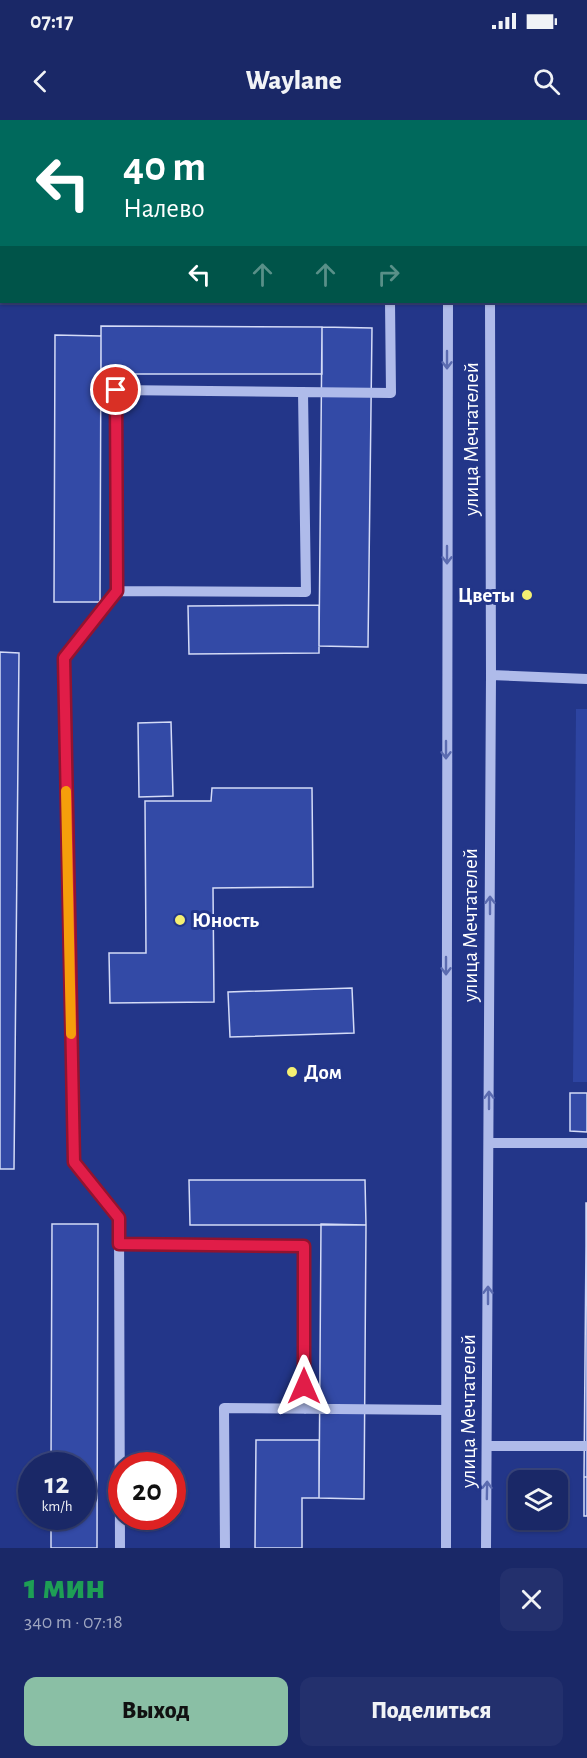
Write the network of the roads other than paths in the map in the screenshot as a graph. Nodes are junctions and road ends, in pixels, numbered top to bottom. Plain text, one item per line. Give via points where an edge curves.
1 (390, 303) edge
2 (448, 303) edge
3 (490, 303) edge
4 (303, 392) junction
5 (117, 591) junction
6 (491, 675) junction
7 (587, 679) edge
8 (489, 1143) junction
9 (587, 1143) edge
10 (119, 1244) junction
11 (304, 1409) junction
12 (445, 1410) junction
13 (487, 1446) junction
14 (587, 1446) edge
15 (120, 1548) edge
16 (225, 1548) edge
17 (446, 1548) edge
18 (486, 1548) edge

1 - 4 street via 391,393
2 -> 12 street, улица Мечтателей
3 - 6 street, улица Мечтателей
4 - 5 street via 116,390
4 - 5 street via 306,592
5 - 10 street via 64,658 74,1162 119,1218
6 - 7 street
8 -> 6 street, улица Мечтателей
8 - 9 street
13 -> 8 street, улица Мечтателей
10 - 11 street via 304,1246
10 - 15 street
11 - 12 street
11 - 16 street via 224,1408
12 - 17 street, улица Мечтателей
13 - 14 street
18 -> 13 street, улица Мечтателей

